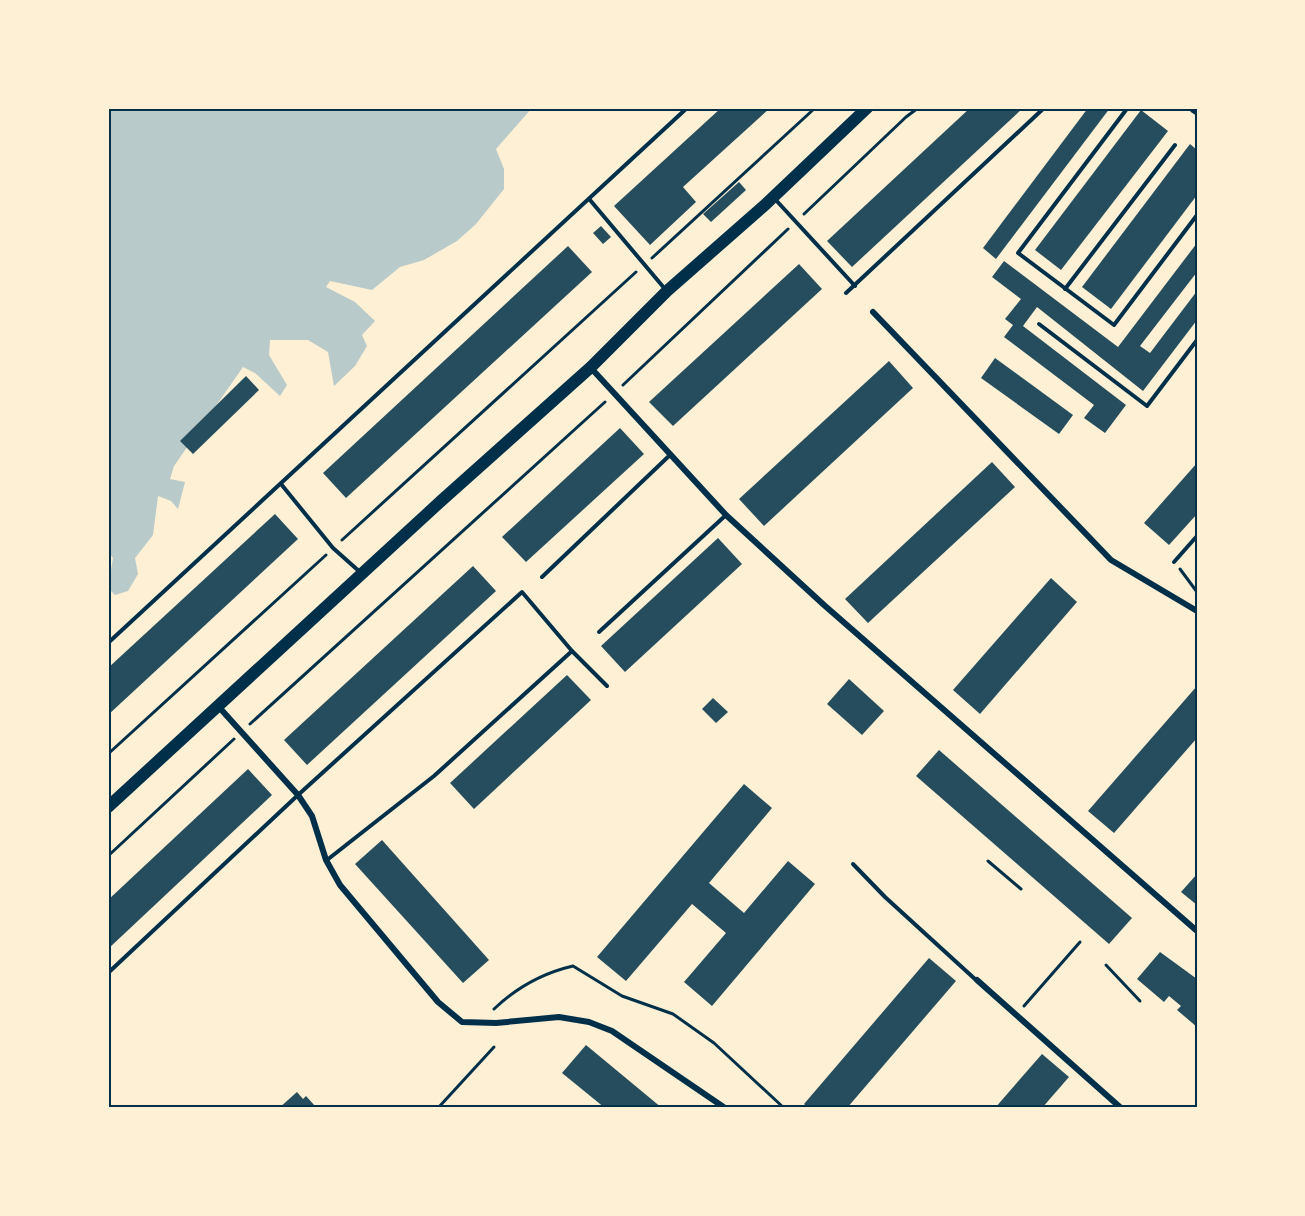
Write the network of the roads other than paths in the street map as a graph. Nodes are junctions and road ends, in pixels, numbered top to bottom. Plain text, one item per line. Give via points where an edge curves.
1 (687, 108) edge
2 (867, 108) edge
3 (1044, 108) edge
4 (1126, 110) dead end
5 (1175, 145) dead end
6 (773, 197) junction
7 (590, 200) junction
8 (1197, 215) edge
9 (855, 286) junction
10 (1065, 289) junction
11 (667, 291) junction
12 (846, 293) dead end
13 (873, 312) dead end
14 (1039, 324) dead end
15 (1197, 340) edge
16 (591, 367) junction
17 (670, 455) junction
18 (281, 484) junction
19 (726, 514) junction
20 (1197, 536) edge
21 (1174, 562) road end
22 (362, 574) junction
23 (542, 577) dead end
24 (1197, 611) edge
25 (599, 632) dead end
26 (108, 643) edge
27 (572, 651) junction
28 (607, 686) dead end
29 (218, 706) junction
30 (298, 795) junction
31 (108, 807) edge
32 (326, 860) junction
33 (853, 864) dead end
34 (1197, 931) edge
35 (108, 973) edge
36 (977, 980) joint
37 (725, 1108) edge
38 (1121, 1108) edge

1 - 7 lane
2 - 6 main road
3 - 9 lane
4 - 10 lane via 1018,253
5 - 10 lane
6 - 9 lane
6 - 11 main road
7 - 11 lane
7 - 18 lane
8 - 10 lane via 1114,326
9 - 12 lane
11 - 16 main road
13 - 24 street via 1111,560
14 - 15 lane via 1147,406
16 - 17 street
16 - 22 main road
17 - 19 street
17 - 23 lane
18 - 22 lane via 333,548
18 - 26 lane
19 - 25 lane
19 - 34 street via 856,634
20 - 21 lane
22 - 29 main road
27 - 28 lane
27 - 30 lane via 522,592
27 - 32 lane via 434,776
29 - 30 street
29 - 31 main road
30 - 32 street via 312,816
30 - 35 lane
32 - 37 street via 340,885 438,1002 462,1022 559,1017 589,1022 612,1031
33 - 36 lane
36 - 38 street

